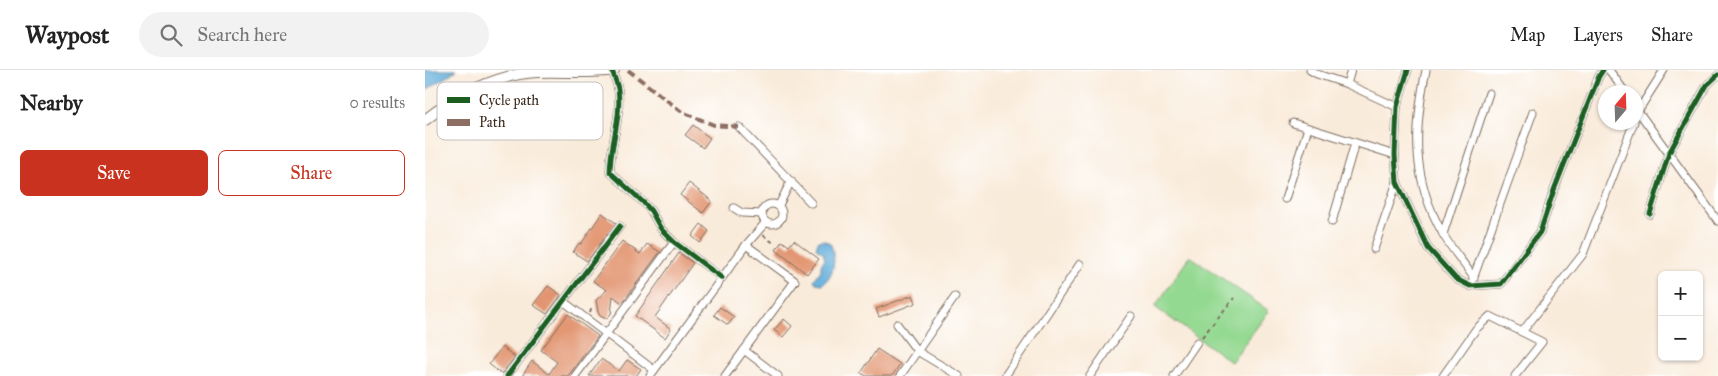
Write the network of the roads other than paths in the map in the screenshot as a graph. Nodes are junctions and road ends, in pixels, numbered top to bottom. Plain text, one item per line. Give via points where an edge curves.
1 (613, 70) edge
2 (1309, 70) edge
3 (1351, 70) edge
4 (1408, 70) edge
5 (1426, 70) edge
6 (1603, 70) edge
7 (1609, 70) edge
8 (1665, 70) edge
9 (1718, 76) edge
10 (495, 82) edge
11 (1347, 84) junction
12 (1620, 85) edge
13 (1489, 93) dead end
14 (1643, 102) edge
15 (1397, 107) junction
16 (437, 111) edge
17 (1533, 112) dead end
18 (425, 120) edge
19 (1643, 121) edge
20 (1293, 123) dead end
21 (739, 127) dead end
22 (1308, 128) junction
23 (1631, 130) edge
24 (1355, 143) junction
25 (1669, 153) junction
26 (1395, 155) junction
27 (791, 181) junction
28 (1397, 182) junction
29 (1285, 199) dead end
30 (811, 203) dead end
31 (779, 206) junction
32 (734, 208) dead end
33 (762, 214) junction
34 (1650, 214) dead end
35 (1718, 221) edge
36 (766, 222) junction
37 (1332, 222) dead end
38 (620, 226) dead end
39 (1443, 234) junction
40 (674, 242) junction
41 (746, 245) junction
42 (1374, 249) dead end
43 (1080, 264) dead end
44 (722, 278) junction
45 (1474, 278) junction
46 (1470, 286) junction
47 (955, 298) dead end
48 (563, 301) junction
49 (1131, 316) dead end
50 (897, 324) dead end
51 (1522, 332) junction
52 (606, 334) junction
53 (1197, 342) road end
54 (744, 350) junction
55 (917, 351) junction
56 (652, 373) edge
57 (507, 376) edge
58 (575, 376) edge
59 (725, 376) edge
60 (778, 376) edge
61 (900, 376) edge
62 (959, 376) edge
63 (1005, 376) edge
64 (1090, 376) edge
65 (1174, 376) edge
66 (1443, 376) edge
67 (1515, 376) edge

1 - 10 main road via 535,72
1 - 40 street via 618,90 610,172 644,203
2 - 11 street
3 - 11 street
4 - 15 street
5 - 39 street via 1418,107 1417,157 1422,186
6 - 46 street via 1539,232 1501,284
7 - 12 street
8 - 14 street
9 - 25 street via 1707,85
11 - 15 street
13 - 39 street
15 - 26 street
16 - 18 main road
17 - 45 street
19 - 25 street
20 - 22 street
21 - 27 street
22 - 24 street
22 - 29 street
23 - 51 street via 1583,254
24 - 26 street
24 - 37 street
25 - 34 street
25 - 35 street
26 - 28 street
27 - 30 street
27 - 31 street
28 - 42 street
28 - 46 street via 1428,248 1456,279
31 - 33 street via 773,203 766,205
31 - 36 street via 783,212 780,221 774,224
32 - 33 street via 742,214
33 - 36 street
36 - 41 street
38 - 48 street
39 - 45 street
40 - 44 street
40 - 52 street
41 - 44 street
41 - 54 street via 795,281
43 - 63 street
44 - 56 street
45 - 46 street
47 - 55 street
48 - 52 street
48 - 57 street
49 - 64 street
50 - 55 street
51 - 66 street via 1490,316 1476,328
51 - 67 street via 1541,342
52 - 56 street
52 - 58 street
53 - 65 street
54 - 59 street
54 - 60 street
55 - 61 street
55 - 62 street

